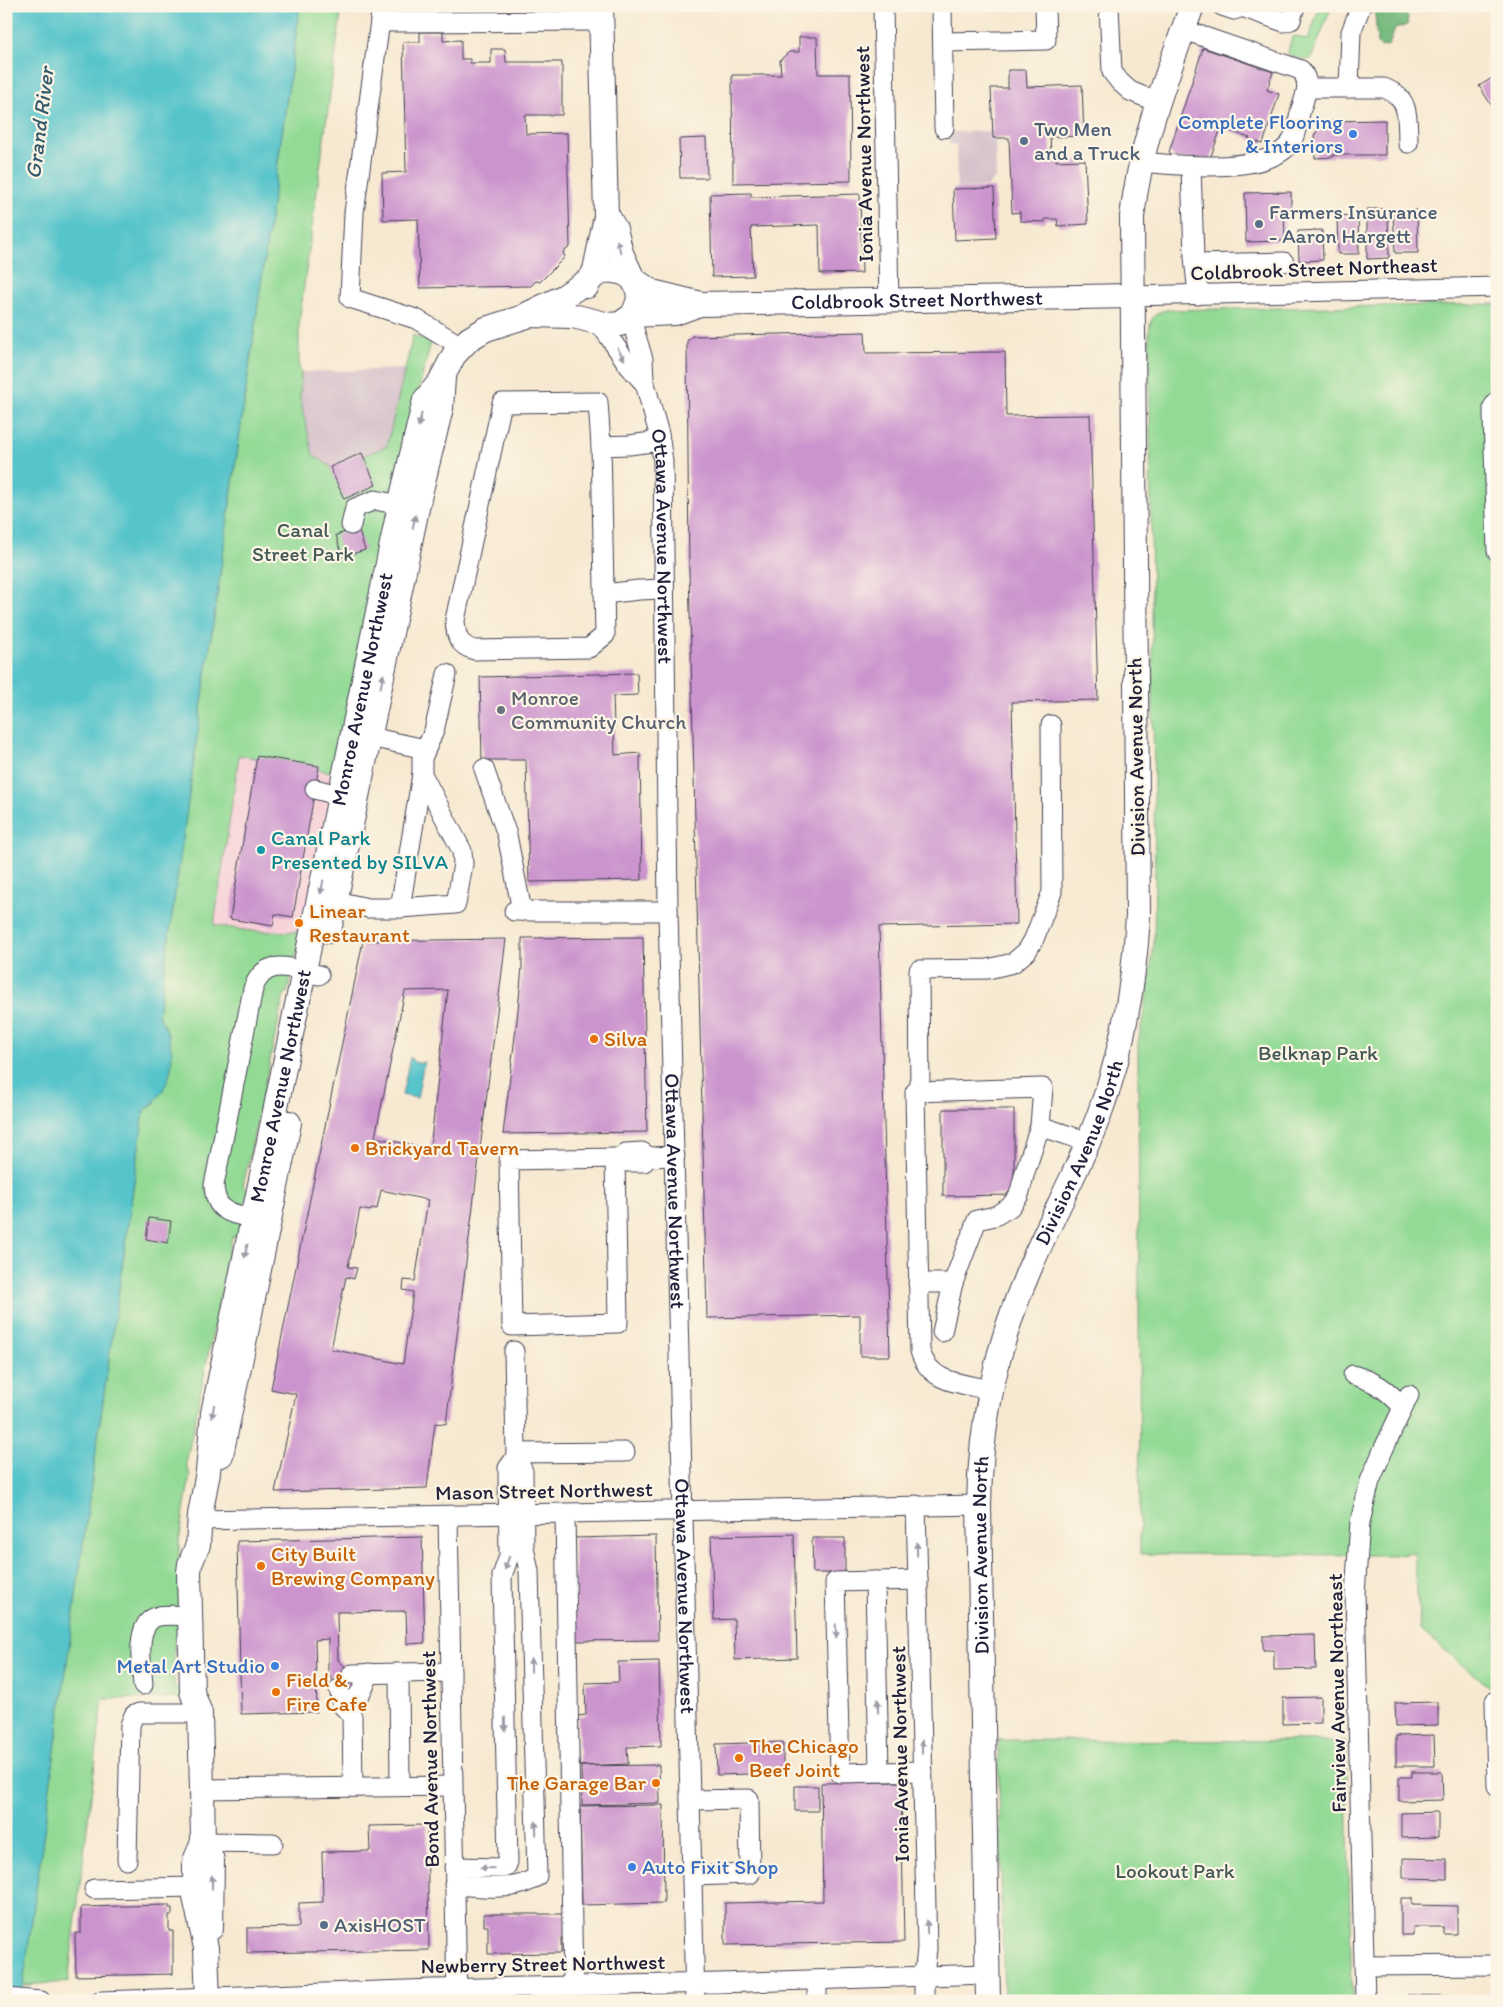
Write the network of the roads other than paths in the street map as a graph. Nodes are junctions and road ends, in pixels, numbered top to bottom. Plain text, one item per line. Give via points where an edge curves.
1 (883, 6) edge
2 (942, 6) edge
3 (1046, 6) edge
4 (1110, 6) edge
5 (1192, 6) edge
6 (1222, 6) edge
7 (1242, 6) edge
8 (1295, 6) edge
9 (1361, 6) edge
10 (381, 14) edge
11 (480, 14) edge
12 (601, 14) edge
13 (1184, 30) junction
14 (943, 42) junction
15 (1308, 88) junction
16 (1349, 88) junction
17 (1157, 102) junction
18 (944, 128) dead end
19 (1408, 143) dead end
20 (1140, 162) junction
21 (1191, 166) junction
22 (606, 213) junction
23 (1260, 262) junction
24 (1284, 262) dead end
25 (1195, 264) junction
26 (592, 279) junction
27 (633, 280) junction
28 (1497, 287) edge
29 (1261, 293) junction
30 (1198, 295) junction
31 (1132, 296) junction
32 (890, 301) junction
33 (701, 304) junction
34 (526, 315) junction
35 (633, 315) junction
36 (599, 322) junction
37 (461, 346) junction
38 (443, 378) junction
39 (645, 384) junction
40 (1497, 400) edge
41 (660, 441) junction
42 (601, 446) junction
43 (400, 505) junction
44 (351, 525) dead end
45 (1497, 551) edge
46 (663, 589) junction
47 (604, 594) junction
48 (447, 674) dead end
49 (1051, 725) dead end
50 (370, 737) junction
51 (425, 749) junction
52 (484, 769) dead end
53 (422, 774) junction
54 (315, 789) dead end
55 (340, 796) junction
56 (349, 838) junction
57 (336, 900) junction
58 (400, 908) junction
59 (668, 910) junction
60 (312, 973) junction
61 (920, 1092) junction
62 (1040, 1126) junction
63 (1088, 1142) junction
64 (674, 1156) junction
65 (618, 1158) junction
66 (252, 1218) junction
67 (918, 1283) junction
68 (953, 1283) junction
69 (239, 1328) junction
70 (942, 1332) dead end
71 (514, 1351) dead end
72 (1353, 1375) dead end
73 (991, 1390) junction
74 (625, 1452) dead end
75 (516, 1455) junction
76 (916, 1505) junction
77 (979, 1505) junction
78 (684, 1511) junction
79 (516, 1514) junction
80 (565, 1514) junction
81 (448, 1516) junction
82 (200, 1520) junction
83 (198, 1545) junction
84 (918, 1580) junction
85 (875, 1581) junction
86 (190, 1616) junction
87 (451, 1672) junction
88 (399, 1673) junction
89 (143, 1685) dead end
90 (1496, 1701) edge
91 (200, 1714) junction
92 (923, 1771) junction
93 (879, 1772) junction
94 (400, 1786) junction
95 (452, 1786) junction
96 (1497, 1786) edge
97 (353, 1787) junction
98 (202, 1789) junction
99 (690, 1800) junction
100 (202, 1842) junction
101 (273, 1843) dead end
102 (127, 1860) dead end
103 (454, 1876) junction
104 (692, 1876) junction
105 (195, 1887) junction
106 (94, 1889) dead end
107 (206, 1948) junction
108 (1497, 1964) edge
109 (1364, 1966) junction
110 (987, 1974) junction
111 (924, 1975) junction
112 (817, 1980) junction
113 (573, 1986) junction
114 (695, 1992) edge
115 (457, 1994) edge
116 (302, 1997) edge
117 (208, 1998) edge
118 (124, 2000) edge
119 (101, 2001) edge
120 (817, 2001) edge
121 (924, 2001) edge
122 (988, 2001) edge
123 (1365, 2001) edge

1 - 32 street, Ionia Avenue Northwest
2 - 14 street
3 - 14 street via 1046,40
4 - 17 street via 1112,72 1130,91
5 - 13 main road, Division Avenue North
6 - 7 street via 1234,10
7 - 8 street via 1284,22 1290,20
9 - 16 street via 1351,32
10 - 11 street
10 - 37 street via 354,213 350,298 416,319
11 - 12 street
12 - 22 main road
13 - 15 street via 1300,70 1306,77
13 - 17 main road, Division Avenue North
14 - 18 street
15 - 16 street
15 - 21 street via 1290,144 1281,153 1253,164
16 - 19 street via 1384,88 1395,92 1407,113
17 - 20 main road, Division Avenue North
20 - 21 street
20 - 31 main road, Division Avenue North via 1132,217
21 - 25 street
22 - 26 main road
27 -> 22 main road
23 - 24 street
23 - 25 street
23 - 29 street
25 - 30 street
26 - 27 main road, Coldbrook Street Northwest via 614,270
26 - 34 main road, Monroe Avenue Northwest
26 - 36 main road, Ottawa Avenue Northwest via 585,291 584,302
27 - 33 main road, Coldbrook Street Northwest via 652,292
27 - 35 main road via 639,295
28 - 29 street, Coldbrook Street Northeast
29 - 30 street, Coldbrook Street Northeast
30 - 31 street, Coldbrook Street Northeast
31 - 32 main road, Coldbrook Street Northwest
31 - 63 main road, Division Avenue North via 1138,916 1133,979 1123,1032 1108,1089
32 - 33 main road, Coldbrook Street Northwest
33 - 35 main road, Coldbrook Street Northwest via 675,313
34 - 36 main road, Monroe Avenue Northwest via 573,316
34 - 37 main road, Monroe Avenue Northwest via 478,333
35 - 36 main road, Monroe Avenue Northwest via 615,325
35 - 39 street, Ottawa Avenue Northwest
36 -> 39 street, Ottawa Avenue Northwest
37 - 38 main road, Monroe Avenue Northwest via 450,360
38 -> 43 main road, Monroe Avenue Northwest via 425,400
50 -> 38 main road, Monroe Avenue Northwest via 441,408
39 - 41 street, Ottawa Avenue Northwest
40 - 45 street via 1493,407
41 - 42 street
41 - 46 street, Ottawa Avenue Northwest
42 - 47 street
42 - 47 street via 598,402 502,403 455,620 456,634 464,647 474,650 589,648 605,635
43 - 44 street via 362,498 355,508
43 - 55 main road, Monroe Avenue Northwest
46 - 47 street
46 - 59 street, Ottawa Avenue Northwest
48 - 51 street via 434,731
49 - 61 street via 1052,892 1042,923 1027,951 1013,963 988,969 919,970
50 - 51 street
50 - 56 main road, Monroe Avenue Northwest
51 - 53 street
52 - 59 street via 507,834 518,911
53 - 58 street
53 - 58 street via 460,844 463,864 456,904
54 - 55 street
55 - 56 street via 348,798 351,804
55 -> 60 main road, Monroe Avenue Northwest
56 - 57 main road, Monroe Avenue Northwest
57 - 58 street via 368,908
57 - 60 main road, Monroe Avenue Northwest
59 - 64 street, Ottawa Avenue Northwest
60 - 66 main road, Monroe Avenue Northwest
60 - 66 street via 284,967 268,969 258,978 253,989 214,1185 218,1202 224,1209
60 - 69 main road, Monroe Avenue Northwest
61 - 62 street via 1043,1088
61 - 67 street via 915,1092
62 - 63 street
62 - 68 street via 1019,1195 1010,1207 995,1216 977,1220
63 - 73 main road, Division Avenue North via 1024,1280
64 - 65 street via 649,1157 642,1152 626,1153
64 - 78 street, Ottawa Avenue Northwest
65 - 65 street via 509,1160 512,1326 618,1324
66 -> 69 main road, Monroe Avenue Northwest
67 - 68 street
67 - 73 street via 918,1339 923,1362 942,1379
68 - 70 street
69 - 82 main road, Monroe Avenue Northwest via 212,1413
71 - 75 street
72 - 109 street, Fairview Avenue Northeast via 1374,1381 1406,1401 1370,1481 1358,1545 1355,1594
73 - 77 main road, Division Avenue North
74 - 75 street
75 - 79 street via 523,1471
76 - 77 street, Mason Street Northwest
76 - 78 street, Mason Street Northwest
84 -> 76 street, Ionia Avenue Northwest
77 - 110 main road, Division Avenue North
78 - 80 street, Mason Street Northwest
78 - 99 street, Ottawa Avenue Northwest
79 - 80 street, Mason Street Northwest
79 - 81 street, Mason Street Northwest
79 -> 103 street via 502,1576 508,1862 506,1867
103 -> 79 street via 518,1886 537,1876 529,1571
80 - 113 street
81 - 82 street, Mason Street Northwest
81 - 87 street, Bond Avenue Northwest
82 - 83 main road, Monroe Avenue Northwest
83 - 86 main road, Monroe Avenue Northwest via 189,1568
83 - 91 main road, Monroe Avenue Northwest via 205,1569 208,1688
84 - 85 street
92 -> 84 street, Ionia Avenue Northwest
93 -> 85 street
85 -> 93 street via 835,1582 840,1773
86 - 89 street via 159,1615 145,1625 141,1641
86 - 91 main road, Monroe Avenue Northwest via 192,1692
87 - 88 street
87 - 95 street, Bond Avenue Northwest
88 - 94 street
88 - 97 street via 360,1673 366,1684 352,1703 341,1697 352,1716
90 - 96 street
91 - 98 main road, Monroe Avenue Northwest
91 - 102 street via 139,1712 132,1718
92 - 93 street
111 -> 92 street, Ionia Avenue Northwest via 928,1949
94 - 95 street
94 - 97 street
95 - 103 street, Bond Avenue Northwest
97 - 98 street
98 - 100 main road, Monroe Avenue Northwest
99 - 104 street, Ottawa Avenue Northwest
99 - 104 street via 748,1800 749,1809 750,1874
100 - 101 street
100 - 105 main road, Monroe Avenue Northwest via 195,1861
107 -> 100 main road, Monroe Avenue Northwest via 212,1919 212,1860
103 - 115 street, Bond Avenue Northwest
104 - 114 street, Ottawa Avenue Northwest
105 - 106 street
105 - 107 main road, Monroe Avenue Northwest
107 - 117 main road, Monroe Avenue Northwest
108 - 109 street
109 - 123 street, Fairview Avenue Northeast
110 - 111 street, Newberry Street Northwest
110 - 122 main road, Division Avenue North
111 - 112 street, Newberry Street Northwest
111 - 121 street, Ionia Avenue Northwest
112 - 114 street, Newberry Street Northwest
112 - 120 street
113 - 114 street, Newberry Street Northwest
113 - 115 street, Newberry Street Northwest
115 - 116 street, Newberry Street Northwest
116 - 117 street, Newberry Street Northwest
117 - 118 street, Newberry Street Northwest
118 - 119 street, Newberry Street Northwest

